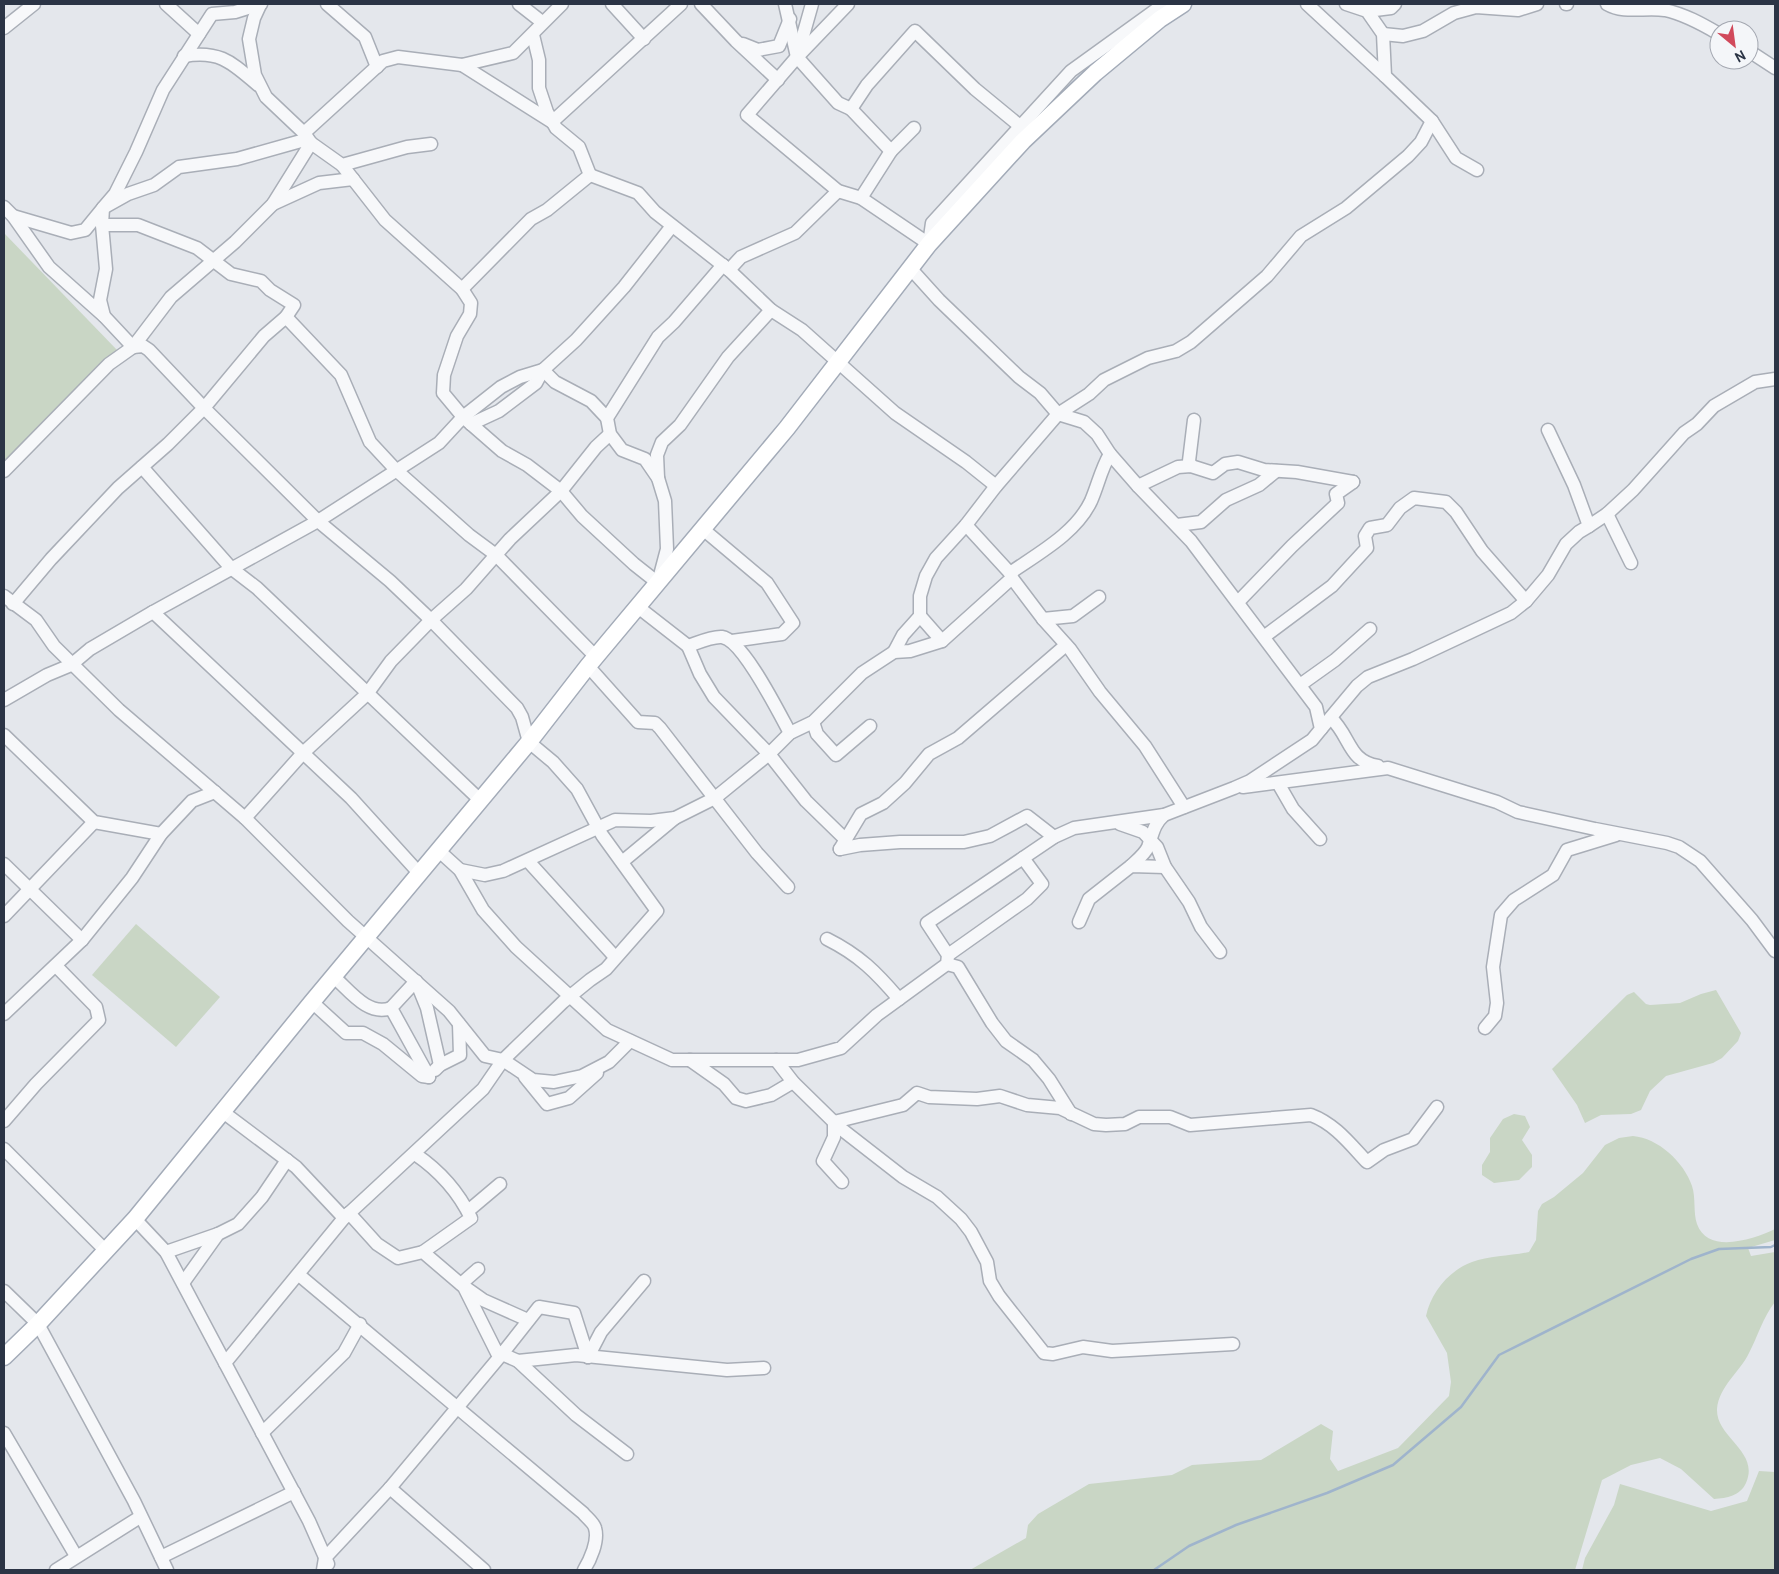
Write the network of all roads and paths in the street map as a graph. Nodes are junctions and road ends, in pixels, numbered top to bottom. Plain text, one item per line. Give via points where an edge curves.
1 (34, 4) edge
2 (166, 4) edge
3 (261, 4) edge
4 (327, 4) edge
5 (519, 4) edge
6 (562, 4) edge
7 (612, 4) edge
8 (681, 4) edge
9 (701, 4) edge
10 (785, 4) edge
11 (812, 4) edge
12 (848, 4) edge
13 (1164, 4) edge
14 (1183, 4) edge
15 (1307, 4) edge
16 (1346, 4) edge
17 (1395, 4) edge
18 (1537, 4) edge
19 (1607, 4) edge
20 (215, 9) edge
21 (1367, 11) junction
22 (790, 19) junction
23 (542, 22) junction
24 (4, 28) edge
25 (1709, 29) edge
26 (199, 34) junction
27 (533, 34) junction
28 (1383, 34) junction
29 (644, 39) junction
30 (736, 41) junction
31 (184, 56) junction
32 (797, 57) junction
33 (1759, 58) edge
34 (462, 65) junction
35 (377, 66) junction
36 (1775, 68) edge
37 (1385, 76) junction
38 (778, 80) junction
39 (261, 88) junction
40 (850, 109) junction
41 (1432, 121) junction
42 (552, 122) junction
43 (1020, 126) junction
44 (914, 128) dead end
45 (308, 138) junction
46 (431, 144) dead end
47 (891, 151) junction
48 (342, 165) junction
49 (1477, 170) dead end
50 (590, 176) junction
51 (353, 179) junction
52 (838, 191) junction
53 (861, 198) junction
54 (273, 204) junction
55 (104, 208) junction
56 (8, 212) edge
57 (102, 225) junction
58 (672, 226) junction
59 (929, 244) junction
60 (215, 260) junction
61 (726, 268) junction
62 (911, 269) junction
63 (462, 289) junction
64 (771, 310) junction
65 (104, 316) junction
66 (286, 317) junction
67 (133, 347) junction
68 (837, 363) junction
69 (543, 370) junction
70 (1775, 379) edge
71 (204, 408) junction
72 (1058, 414) junction
73 (606, 418) junction
74 (467, 420) junction
75 (1194, 420) dead end
76 (1548, 430) dead end
77 (610, 434) junction
78 (1110, 454) junction
79 (1191, 466) junction
80 (142, 467) junction
81 (396, 470) junction
82 (4, 471) edge
83 (1276, 471) junction
84 (658, 478) junction
85 (996, 486) junction
86 (1138, 486) junction
87 (561, 491) junction
88 (1607, 514) junction
89 (318, 521) junction
90 (1177, 525) junction
91 (966, 526) junction
92 (1589, 526) junction
93 (704, 530) junction
94 (496, 555) junction
95 (1631, 563) dead end
96 (231, 568) junction
97 (1011, 576) junction
98 (658, 583) junction
99 (1099, 598) dead end
100 (8, 600) edge
101 (1526, 601) junction
102 (1238, 602) junction
103 (638, 606) junction
104 (153, 612) junction
105 (920, 616) junction
106 (1043, 619) junction
107 (431, 620) junction
108 (1370, 629) dead end
109 (1264, 636) junction
110 (732, 641) junction
111 (942, 641) junction
112 (1066, 644) junction
113 (688, 646) junction
114 (894, 652) junction
115 (592, 662) junction
116 (71, 664) junction
117 (1300, 685) junction
118 (367, 694) junction
119 (4, 700) edge
120 (1331, 718) junction
121 (813, 722) junction
122 (870, 726) dead end
123 (1320, 729) junction
124 (790, 733) junction
125 (4, 734) edge
126 (529, 742) junction
127 (8, 750) edge
128 (303, 753) junction
129 (769, 754) junction
130 (1388, 768) junction
131 (1278, 783) junction
132 (1234, 788) junction
133 (215, 792) junction
134 (715, 798) junction
135 (480, 800) junction
136 (1184, 807) junction
137 (1164, 815) junction
138 (245, 818) junction
139 (675, 818) junction
140 (94, 822) junction
141 (1119, 823) junction
142 (598, 827) junction
143 (161, 834) junction
144 (1616, 835) junction
145 (1054, 837) junction
146 (1149, 838) junction
147 (1320, 839) dead end
148 (846, 840) junction
149 (438, 850) junction
150 (1023, 858) junction
151 (528, 861) junction
152 (622, 862) junction
153 (4, 864) edge
154 (1131, 866) junction
155 (1165, 867) junction
156 (460, 870) junction
157 (419, 873) junction
158 (788, 887) dead end
159 (29, 891) junction
160 (4, 916) edge
161 (1079, 922) dead end
162 (368, 937) junction
163 (827, 939) dead end
164 (82, 940) junction
165 (1775, 951) edge
166 (1220, 952) dead end
167 (615, 957) junction
168 (948, 960) junction
169 (56, 966) junction
170 (333, 976) junction
171 (416, 981) junction
172 (571, 996) junction
173 (899, 999) junction
174 (312, 1002) junction
175 (391, 1008) junction
176 (4, 1014) edge
177 (459, 1024) junction
178 (1485, 1028) dead end
179 (630, 1041) junction
180 (503, 1060) junction
181 (690, 1060) junction
182 (776, 1060) junction
183 (609, 1062) junction
184 (440, 1064) junction
185 (522, 1073) junction
186 (429, 1077) junction
187 (792, 1082) junction
188 (1437, 1107) dead end
189 (223, 1112) junction
190 (1071, 1114) junction
191 (4, 1121) edge
192 (834, 1122) junction
193 (4, 1149) edge
194 (415, 1154) junction
195 (287, 1160) junction
196 (842, 1182) dead end
197 (500, 1184) dead end
198 (468, 1211) junction
199 (346, 1215) junction
200 (135, 1218) junction
201 (218, 1234) junction
202 (105, 1250) junction
203 (166, 1252) junction
204 (423, 1252) junction
205 (478, 1269) dead end
206 (299, 1275) junction
207 (644, 1281) dead end
208 (182, 1283) junction
209 (463, 1286) junction
210 (4, 1290) edge
211 (528, 1320) junction
212 (38, 1324) junction
213 (360, 1324) junction
214 (1234, 1344) dead end
215 (502, 1354) junction
216 (588, 1356) junction
217 (4, 1357) edge
218 (518, 1361) junction
219 (225, 1363) junction
220 (764, 1368) dead end
221 (456, 1408) junction
222 (262, 1433) junction
223 (4, 1434) edge
224 (627, 1454) dead end
225 (390, 1488) junction
226 (294, 1492) junction
227 (140, 1517) junction
228 (76, 1556) junction
229 (161, 1558) junction
230 (324, 1564) edge
231 (479, 1569) edge
232 (56, 1570) edge
233 (167, 1570) edge
234 (332, 1570) edge
235 (584, 1570) edge

1 - 24 street
2 - 26 street
3 - 20 street via 235,12
3 - 39 street via 249,38 255,75
4 - 35 street via 365,37
5 - 23 street
6 - 23 street
7 - 29 street
8 - 29 street
9 - 30 street
10 - 22 street
11 - 32 street
12 - 32 street
13 - 43 street via 1071,71
14 - 59 main road via 1095,73 1023,141
15 - 37 street
16 - 21 street
17 - 21 street via 1391,8
18 - 28 street via 1518,10 1476,7 1454,13 1423,32 1403,36
19 - 25 street via 1616,10 1665,10
20 - 26 street
21 - 28 street
22 - 30 street via 779,46 758,50
22 - 32 street
23 - 27 street
26 - 31 street
27 - 34 street via 513,53
27 - 42 street via 539,60 539,88
28 - 37 street
29 - 42 street
30 - 38 street
31 - 39 street via 199,54 226,58
31 - 55 street
32 - 38 street
32 - 40 street via 838,103
33 - 36 street
34 - 35 street via 398,57
34 - 42 street
35 - 45 street
37 - 41 street
38 - 52 street via 747,115
39 - 45 street via 266,97
40 - 43 street via 915,31 975,90
40 - 47 street
41 - 49 street via 1456,158
41 - 72 street via 1408,156 1346,208 1301,236 1267,276 1190,342 1176,351 1148,358 1104,380
42 - 50 street via 579,147
43 - 59 street via 932,223
44 - 47 street
45 - 48 street
45 - 54 street
45 - 55 street via 237,159 178,168 154,185 128,194
46 - 48 street via 407,147
47 - 53 street
48 - 51 street
50 - 58 street via 638,192
50 - 63 street via 531,219
51 - 54 street via 319,183
51 - 63 street via 385,220
52 - 53 street
52 - 61 street via 795,233 741,257
53 - 59 street
54 - 60 street
55 - 56 street via 85,230 71,233
55 - 57 street
56 - 65 street via 48,267
57 - 60 street via 138,225 197,248
57 - 65 street via 106,269 100,300
58 - 61 street
58 - 69 street via 576,340
59 - 62 main road
60 - 66 street via 231,274 261,281 294,305
60 - 67 street via 171,297
61 - 64 street
61 - 73 street via 658,337
62 - 68 main road
62 - 72 street
63 - 74 street via 471,303 470,314 456,336 444,374 443,393
64 - 68 street via 802,330
64 - 84 street via 728,357 680,426 662,442 657,455
65 - 67 street
66 - 71 street via 264,336
66 - 81 street via 341,374 370,442
67 - 71 street via 143,346 148,350
67 - 82 street via 109,364
68 - 85 street via 895,413
68 - 93 main road
69 - 73 street via 555,382 591,401
69 - 74 street via 501,387
69 - 74 street via 536,383 499,411
70 - 88 street via 1755,382 1714,406
71 - 80 street
71 - 89 street
72 - 78 street via 1084,422
72 - 85 street
73 - 77 street
74 - 81 street via 439,443
74 - 87 street via 502,451
75 - 79 street
76 - 92 street
77 - 84 street via 622,450 646,459
77 - 87 street
78 - 86 street
78 - 97 street via 1082,516 1071,529
79 - 83 street via 1213,473 1225,464 1238,462
79 - 86 street via 1178,467
80 - 96 street
80 - 100 street
81 - 89 street
81 - 94 street
83 - 90 street via 1259,485 1226,500 1201,522
83 - 102 street via 1353,482 1336,494 1338,503
84 - 98 street via 665,501 666,549
85 - 91 street
86 - 90 street
87 - 94 street
87 - 98 street via 582,516
88 - 92 street
88 - 95 street
89 - 96 street
89 - 107 street
90 - 102 street
91 - 97 street
91 - 105 street via 936,558 926,576 920,596
92 - 101 street via 1566,544 1548,575
93 - 98 main road
93 - 110 street via 767,583 793,623 782,634
94 - 107 street via 466,590
94 - 115 street
96 - 104 street
96 - 118 street via 257,588
97 - 106 street
97 - 111 street
98 - 103 main road
99 - 106 street via 1073,616
100 - 116 street via 36,620
101 - 109 street via 1482,551 1446,502 1414,498 1400,508 1387,525 1370,528 1365,536 1367,548 1332,586
101 - 120 street via 1511,613 1368,677
102 - 109 street
103 - 113 street
103 - 115 main road
104 - 116 street
104 - 128 street
105 - 111 street
105 - 114 street via 903,635
106 - 112 street
107 - 118 street via 391,661
107 - 126 street via 517,708
108 - 117 street
109 - 117 street
110 - 113 street via 720,637
110 - 124 street via 758,676
111 - 114 street
112 - 136 street via 1144,746
112 - 148 street via 958,738 929,754 906,783 883,803 861,814
113 - 129 street via 714,697
114 - 121 street via 862,673
115 - 126 main road
115 - 134 street via 638,722 655,723 660,728
116 - 119 street
116 - 133 street
117 - 123 street via 1316,707
118 - 128 street
118 - 135 street
120 - 123 street
120 - 130 street via 1340,726 1356,758 1366,764
121 - 122 street via 817,734 836,755
121 - 124 street
123 - 132 street via 1312,740
124 - 129 street
125 - 127 street
126 - 135 main road
126 - 142 street via 577,789
127 - 140 street
128 - 138 street
128 - 157 street via 351,798
129 - 134 street
129 - 148 street via 806,801
130 - 131 street
130 - 144 street via 1497,802 1518,812
131 - 132 street
131 - 147 street via 1293,809
132 - 136 street
133 - 138 street
133 - 143 street via 192,801
134 - 139 street
134 - 158 street
135 - 149 main road
136 - 137 street
137 - 141 street
137 - 146 street
138 - 162 street
139 - 142 street via 615,820
139 - 152 street
140 - 143 street
140 - 159 street
141 - 145 street via 1074,828
141 - 146 street via 1143,832
142 - 151 street
142 - 152 street
143 - 164 street via 132,878
144 - 165 street via 1667,842 1700,861
144 - 178 street via 1568,850 1553,875 1514,900 1501,915 1493,967 1496,1016
145 - 148 street via 1027,816 990,836 964,842 900,842 840,849
145 - 150 street
146 - 154 street via 1148,848
146 - 155 street via 1157,847
149 - 156 street
149 - 157 main road
150 - 168 street via 1042,884
150 - 168 street via 927,922
151 - 156 street via 485,875
151 - 167 street
152 - 167 street via 657,910
153 - 159 street
154 - 155 street
154 - 161 street via 1089,899
155 - 166 street
156 - 172 street via 483,910 516,947
157 - 162 main road
159 - 160 street
159 - 164 street
162 - 170 main road
162 - 171 street
163 - 173 street via 848,949 872,968
164 - 169 street
167 - 172 street via 606,969
168 - 173 street
168 - 190 street via 958,968 992,1024 1006,1041 1033,1060
169 - 176 street
169 - 191 street via 96,1007 99,1020
170 - 174 main road
170 - 175 street via 369,1008 382,1011
171 - 175 street
171 - 177 street
171 - 184 street via 427,1008
172 - 179 street via 607,1030
172 - 180 street
173 - 182 street via 840,1048 798,1060
174 - 186 street via 346,1033 363,1033 383,1044 422,1076
174 - 189 main road
175 - 186 street
177 - 180 street via 484,1056
177 - 184 street via 460,1055
179 - 181 street via 672,1060
179 - 183 street
180 - 185 street
180 - 194 street via 482,1089
181 - 182 street
181 - 187 street via 724,1084 736,1098 746,1101 771,1095
182 - 187 street
183 - 185 street via 582,1076 554,1082 533,1080
183 - 185 street via 569,1098 548,1104
184 - 186 street
187 - 192 street
188 - 190 street via 1413,1139 1384,1150 1367,1162 1339,1132 1311,1115 1190,1125 1170,1117 1139,1118 1116,1126 1094,1124
189 - 195 street
189 - 200 main road
190 - 192 street via 1060,1108 1027,1105 1000,1096 977,1099 929,1097 917,1093 904,1105
192 - 196 street via 834,1137 823,1161
192 - 214 street via 902,1177 937,1197 961,1219 987,1262 990,1281 999,1296 1044,1353 1084,1347 1112,1351
193 - 202 street
194 - 198 street via 435,1168 460,1196
194 - 199 street
195 - 199 street
195 - 201 street via 262,1197 238,1224
197 - 198 street
198 - 204 street via 471,1218
199 - 204 street via 377,1244 398,1258
199 - 206 street
200 - 202 main road
200 - 203 street
201 - 203 street
201 - 208 street
202 - 212 main road
203 - 208 street
204 - 209 street
205 - 209 street
206 - 213 street
206 - 219 street
207 - 216 street via 601,1332
208 - 219 street
209 - 211 street via 484,1300
209 - 215 street via 497,1353
210 - 212 street
211 - 215 street
211 - 216 street via 538,1307 574,1313
212 - 217 main road
212 - 227 street
213 - 221 street
213 - 222 street via 344,1353
215 - 218 street
215 - 221 street
216 - 218 street
216 - 220 street via 727,1370
218 - 224 street via 576,1414
219 - 222 street
221 - 225 street
221 - 235 street via 583,1513 595,1528 591,1559
222 - 226 street
223 - 228 street
225 - 230 street
225 - 231 street
226 - 229 street
226 - 230 street
227 - 228 street
227 - 229 street
228 - 232 street
229 - 233 street
230 - 234 street

